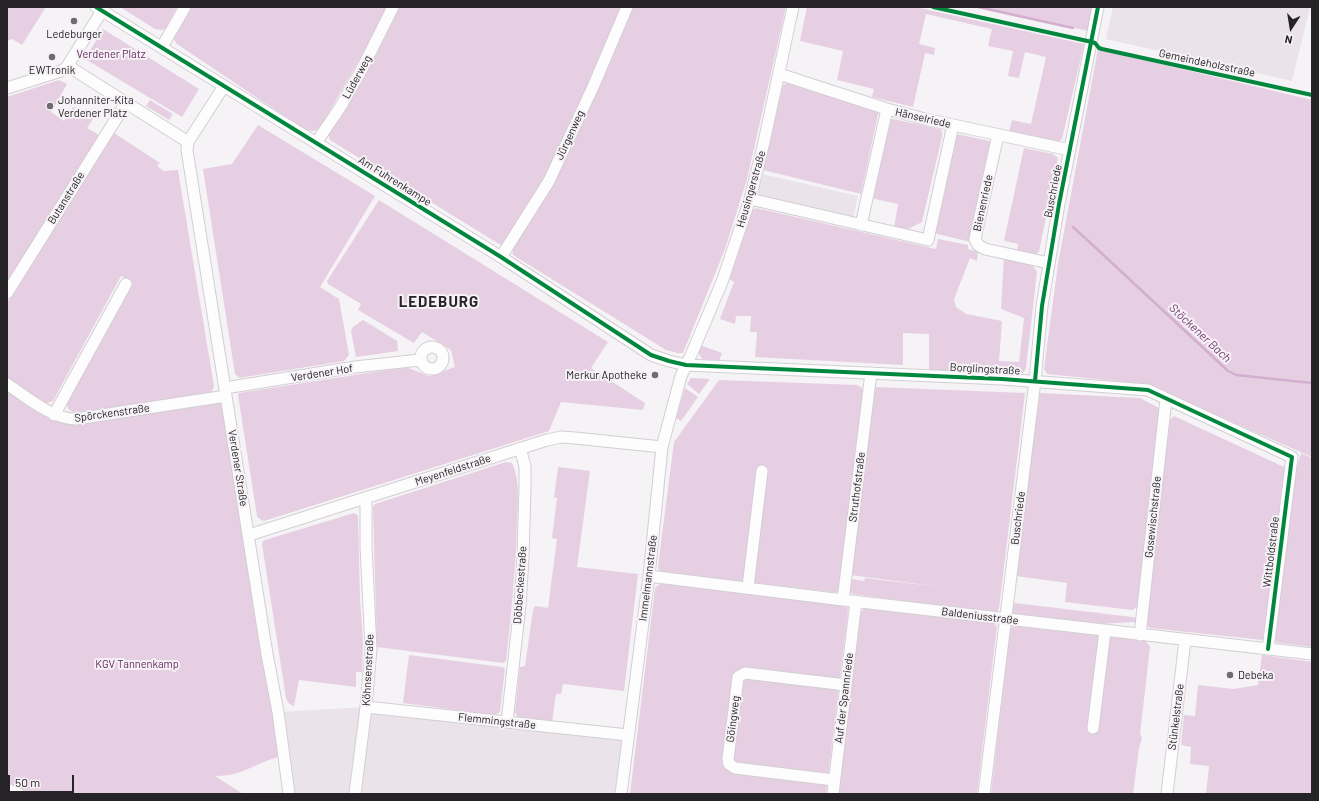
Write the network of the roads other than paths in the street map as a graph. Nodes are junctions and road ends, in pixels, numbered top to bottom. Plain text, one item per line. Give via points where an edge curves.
1 (185, 7) edge
2 (393, 7) edge
3 (627, 7) edge
4 (793, 7) edge
5 (1098, 7) edge
6 (99, 9) edge
7 (162, 47) junction
8 (68, 66) junction
9 (779, 74) junction
10 (224, 86) junction
11 (7, 88) edge
12 (126, 103) junction
13 (887, 109) junction
14 (953, 125) junction
15 (998, 135) junction
16 (188, 142) junction
17 (316, 143) junction
18 (1070, 150) junction
19 (750, 199) junction
20 (860, 225) junction
21 (501, 257) junction
22 (1050, 263) junction
23 (126, 284) dead end
24 (7, 293) edge
25 (420, 360) dead end
26 (686, 365) junction
27 (871, 373) junction
28 (1035, 381) junction
29 (7, 384) edge
30 (225, 392) junction
31 (1166, 399) junction
32 (54, 415) junction
33 (662, 447) junction
34 (520, 448) junction
35 (1292, 457) joint
36 (762, 471) dead end
37 (366, 498) junction
38 (249, 535) junction
39 (649, 576) junction
40 (748, 587) junction
41 (843, 600) junction
42 (856, 601) junction
43 (1006, 619) junction
44 (1105, 630) junction
45 (1140, 635) junction
46 (1185, 640) junction
47 (1268, 649) junction
48 (1312, 654) edge
49 (846, 685) junction
50 (366, 707) junction
51 (507, 722) junction
52 (1093, 728) dead end
53 (628, 735) junction
54 (834, 780) junction
55 (7, 789) edge
56 (19, 794) edge
57 (289, 794) edge
58 (355, 794) edge
59 (621, 794) edge
60 (833, 794) edge
61 (984, 794) edge
62 (1167, 794) edge

1 - 7 street
2 - 17 street, Lüderweg via 362,69
3 - 21 street, Jürgenweg via 549,181
4 - 9 street, Heusingerstraße
5 - 18 street, Buschriede
6 - 7 street, Am Fuhrenkampe
6 - 8 street
7 - 10 street, Am Fuhrenkampe
8 - 11 street via 61,71
8 - 12 street
9 - 13 street, Hänselriede
9 - 19 street, Heusingerstraße
10 - 16 street
10 - 17 street, Am Fuhrenkampe
12 - 16 street
12 - 24 street, Butanstraße
13 - 14 street, Hänselriede
13 - 20 street
14 - 15 street, Hänselriede
14 - 20 street via 928,240
15 - 18 street, Hänselriede
15 - 22 street, Bienenriede via 975,239 978,245 985,249
16 - 30 street, Verdener Straße via 187,150
17 - 21 street, Am Fuhrenkampe
18 - 22 street, Buschriede
19 - 20 street
19 - 26 street, Heusingerstraße via 722,282
21 - 26 street, Am Fuhrenkampe via 651,355
22 - 28 street, Buschriede via 1042,306
23 - 32 street
25 - 30 street, Verdener Hof via 355,367
26 - 27 street, Borglingstraße
26 - 33 street, Immelmannstraße
27 - 28 street, Borglingstraße
27 - 41 street, Struthofstraße
28 - 31 street, Borglingstraße via 1148,390
28 - 43 street, Buschriede
29 - 32 street, Spörckenstraße
30 - 32 street, Spörckenstraße via 76,419
30 - 38 street, Verdener Straße
31 - 35 street, Borglingstraße
31 - 45 street, Gosewischstraße
33 - 34 street, Meyenfeldstraße via 561,438
33 - 39 street, Immelmannstraße
34 - 37 street, Meyenfeldstraße
34 - 51 street, Döbbeckestraße via 525,466 523,558
35 - 47 street, Wittboldstraße
36 - 40 street
37 - 38 street, Meyenfeldstraße
37 - 50 street, Köhnsenstraße via 371,649
38 - 57 street, Verdener Straße
39 - 40 street, Baldeniusstraße
39 - 53 street, Immelmannstraße
40 - 41 street, Baldeniusstraße
41 - 42 street, Baldeniusstraße
42 - 43 street, Baldeniusstraße
42 - 49 street, Auf der Spannriede
43 - 44 street, Baldeniusstraße
43 - 61 street, Buschriede
44 - 45 street, Baldeniusstraße
44 - 52 street
45 - 46 street, Baldeniusstraße
46 - 47 street, Baldeniusstraße
46 - 62 street, Stünkelstraße
47 - 48 street, Baldeniusstraße
49 - 54 street, Auf der Spannriede
49 - 54 street, Göingweg via 745,673 738,677 729,764 735,768
50 - 51 street, Flemmingstraße
50 - 58 street, Köhnsenstraße
51 - 53 street, Flemmingstraße
53 - 59 street, Immelmannstraße
54 - 60 street, Auf der Spannriede
55 - 56 street

